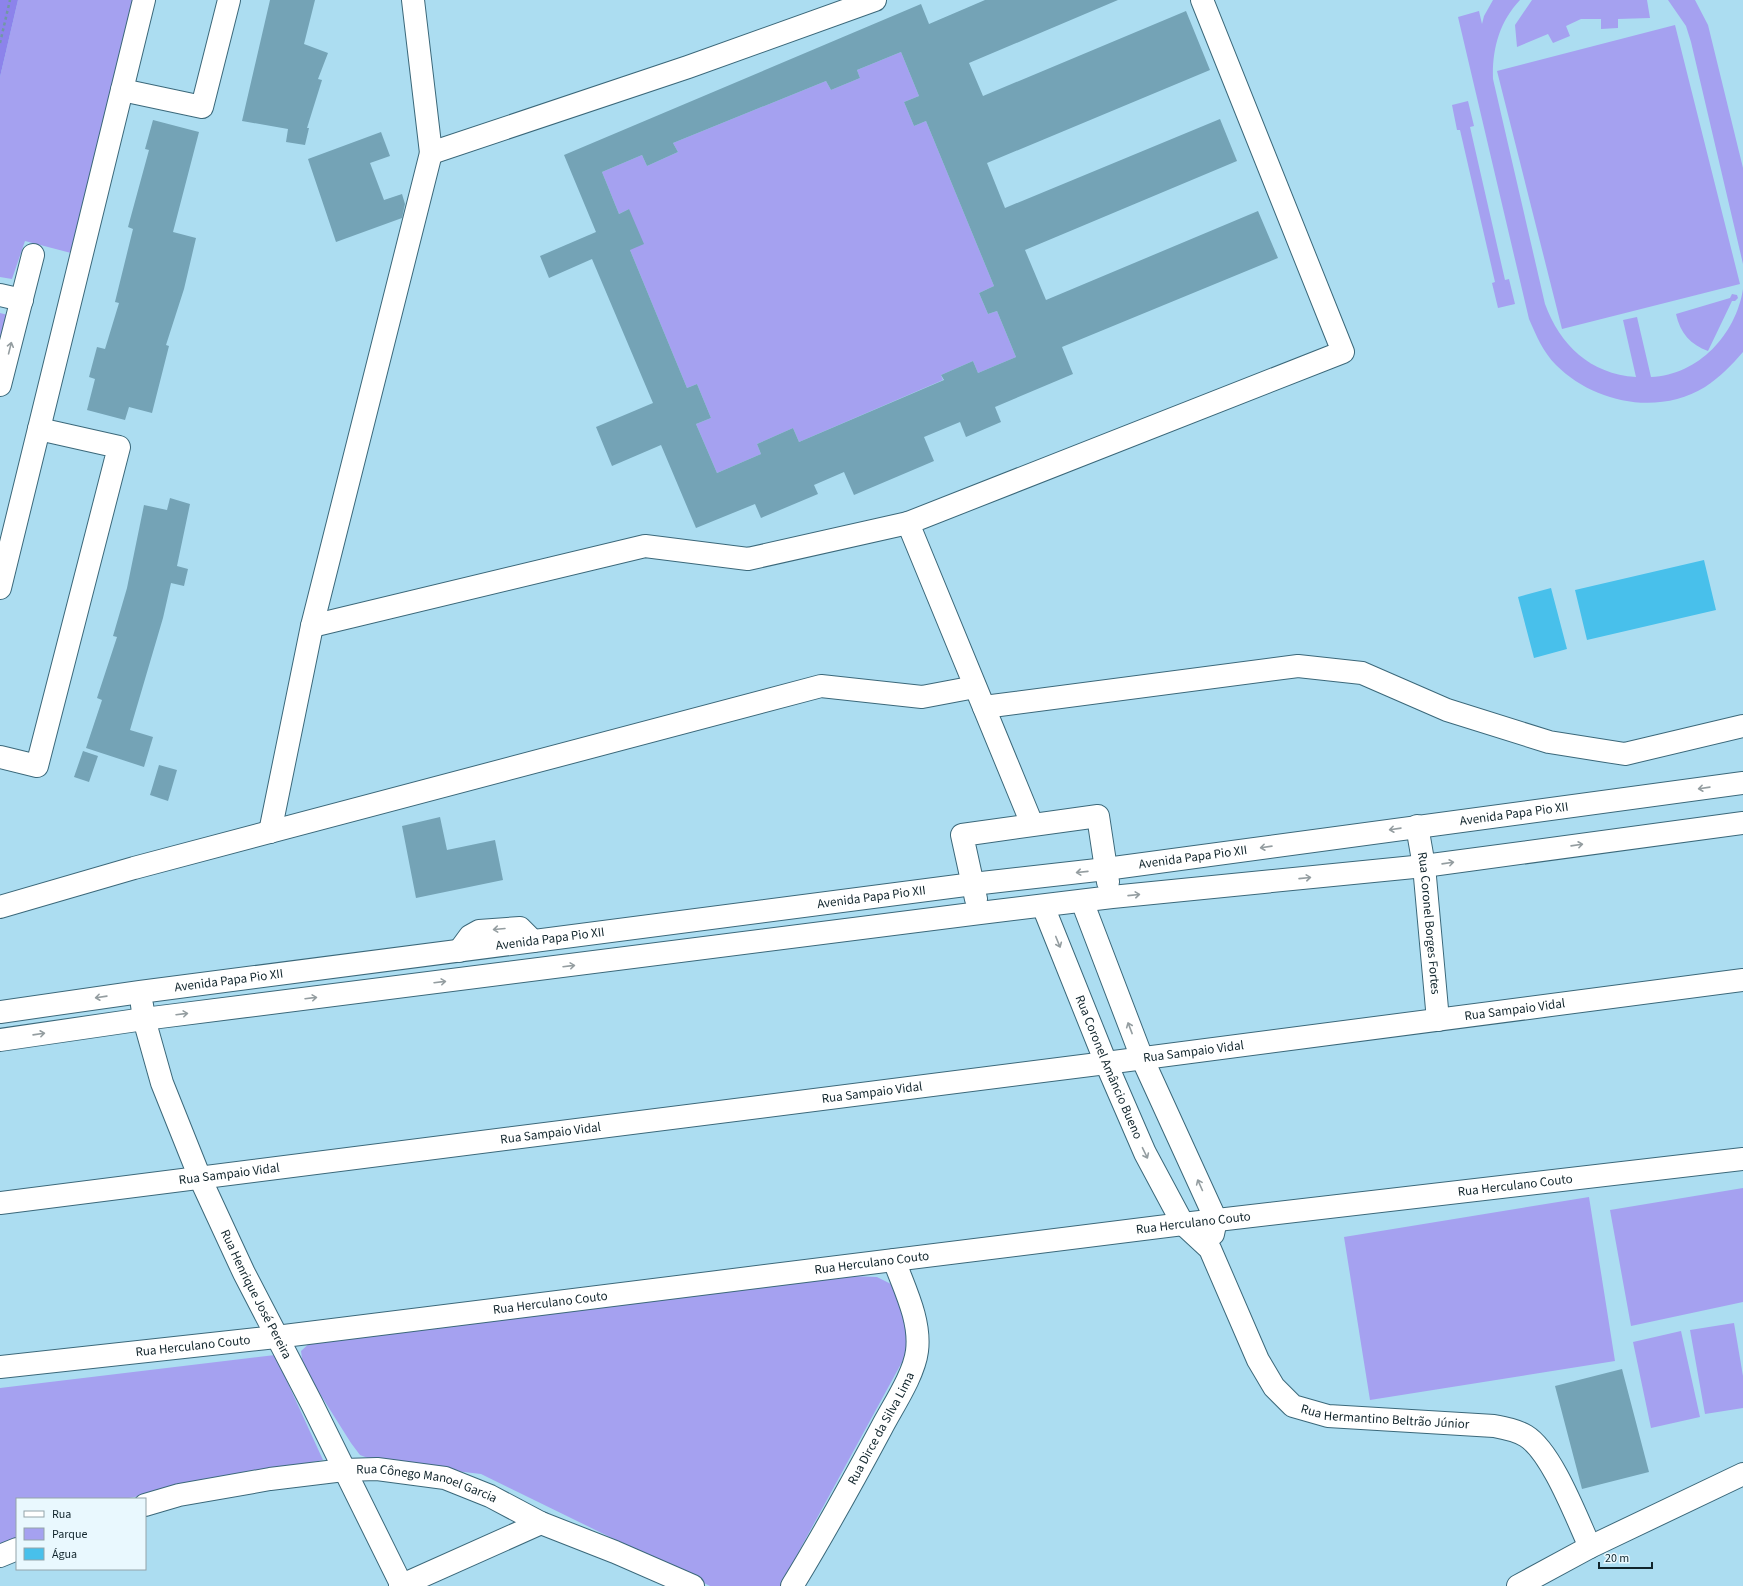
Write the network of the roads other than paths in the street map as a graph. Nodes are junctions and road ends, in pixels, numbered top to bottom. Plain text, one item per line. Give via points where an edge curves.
1 (144, 0) edge
2 (229, 0) edge
3 (413, 0) edge
4 (875, 0) edge
5 (1202, 0) edge
6 (122, 90) junction
7 (431, 153) junction
8 (33, 255) dead end
9 (0, 296) edge
10 (22, 300) junction
11 (0, 386) edge
12 (39, 429) junction
13 (908, 523) junction
14 (0, 588) edge
15 (312, 626) junction
16 (975, 687) junction
17 (984, 707) junction
18 (1743, 726) edge
19 (0, 757) edge
20 (1743, 783) edge
21 (1743, 823) edge
22 (1032, 824) junction
23 (1417, 826) junction
24 (270, 832) junction
25 (1424, 866) junction
26 (1106, 869) junction
27 (973, 884) junction
28 (1112, 897) junction
29 (1082, 901) junction
30 (1044, 906) junction
31 (0, 907) edge
32 (980, 914) junction
33 (697, 920) junction
34 (700, 949) junction
35 (399, 959) junction
36 (1743, 980) edge
37 (402, 987) junction
38 (140, 992) junction
39 (0, 1012) edge
40 (144, 1019) junction
41 (1438, 1020) junction
42 (0, 1040) edge
43 (1142, 1058) junction
44 (1106, 1063) junction
45 (1743, 1158) edge
46 (200, 1178) junction
47 (0, 1203) edge
48 (1216, 1220) junction
49 (1183, 1224) junction
50 (1210, 1249) junction
51 (894, 1260) junction
52 (276, 1337) junction
53 (0, 1367) edge
54 (344, 1470) junction
55 (1743, 1474) edge
56 (146, 1505) edge
57 (541, 1523) junction
58 (1590, 1547) junction
59 (16, 1549) edge
60 (0, 1556) edge
61 (401, 1586) edge
62 (693, 1586) edge
63 (792, 1586) edge
64 (1518, 1586) edge

1 - 6 street
2 - 6 street via 202,108
3 - 7 street
4 - 7 street via 688,67
5 - 13 street via 1343,352
6 - 12 street
7 - 15 street
8 - 10 street
9 - 10 street
11 -> 10 street
12 - 14 street
12 - 19 street via 119,447 37,766
13 - 15 street via 748,559 645,546
13 - 16 street
15 - 24 street
16 - 17 street
16 - 24 street via 922,697 821,686
17 - 18 street via 1298,666 1362,673 1447,710 1549,742 1625,754
17 - 22 street
20 -> 23 street, Avenida Papa Pio XII
25 -> 21 street
22 - 26 street via 1098,816
22 - 27 street via 962,835
23 - 25 street, Rua Coronel Borges Fortes
23 -> 26 street, Avenida Papa Pio XII
24 - 31 street
28 -> 25 street
25 - 41 street, Rua Coronel Borges Fortes
26 -> 27 street, Avenida Papa Pio XII
26 - 28 street
27 - 32 street
27 - 33 street, Avenida Papa Pio XII
28 - 29 street
29 - 30 street
43 -> 29 street
30 - 32 street
30 -> 44 street, Rua Coronel Amâncio Bueno
32 - 34 street
33 - 34 street
33 -> 35 street, Avenida Papa Pio XII
37 -> 34 street
35 - 37 street
35 - 38 street, Avenida Papa Pio XII
36 - 41 street, Rua Sampaio Vidal
40 -> 37 street
38 -> 39 street, Avenida Papa Pio XII
38 - 40 street, Rua Henrique José Pereira
42 -> 40 street
40 - 46 street, Rua Henrique José Pereira via 162,1083
41 - 43 street, Rua Sampaio Vidal
43 - 44 street, Rua Sampaio Vidal
48 -> 43 street
44 - 46 street, Rua Sampaio Vidal
44 -> 49 street, Rua Coronel Amâncio Bueno via 1145,1153
45 - 48 street, Rua Herculano Couto
46 - 47 street, Rua Sampaio Vidal
46 - 52 street, Rua Henrique José Pereira
48 - 49 street, Rua Herculano Couto
48 - 50 street
49 - 50 street, Rua Hermantino Beltrão Júnior
49 - 51 street, Rua Herculano Couto
50 - 58 street, Rua Hermantino Beltrão Júnior via 1258,1360 1274,1387 1293,1406 1328,1416 1494,1426 1512,1429 1527,1436 1547,1459
51 - 52 street, Rua Herculano Couto
51 - 63 street, Rua Dirce da Silva Lima via 916,1323 916,1358 893,1406
52 - 53 street, Rua Herculano Couto
52 - 54 street, Rua Henrique José Pereira
54 - 56 street, Rua Cônego Manoel Garcia via 270,1479 179,1495
54 - 57 street, Rua Cônego Manoel Garcia via 377,1469 445,1478 490,1496
54 - 61 street, Rua Henrique José Pereira
55 - 58 street
57 - 61 street
57 - 62 street, Rua Cônego Manoel Garcia
58 - 64 street
59 - 60 street

